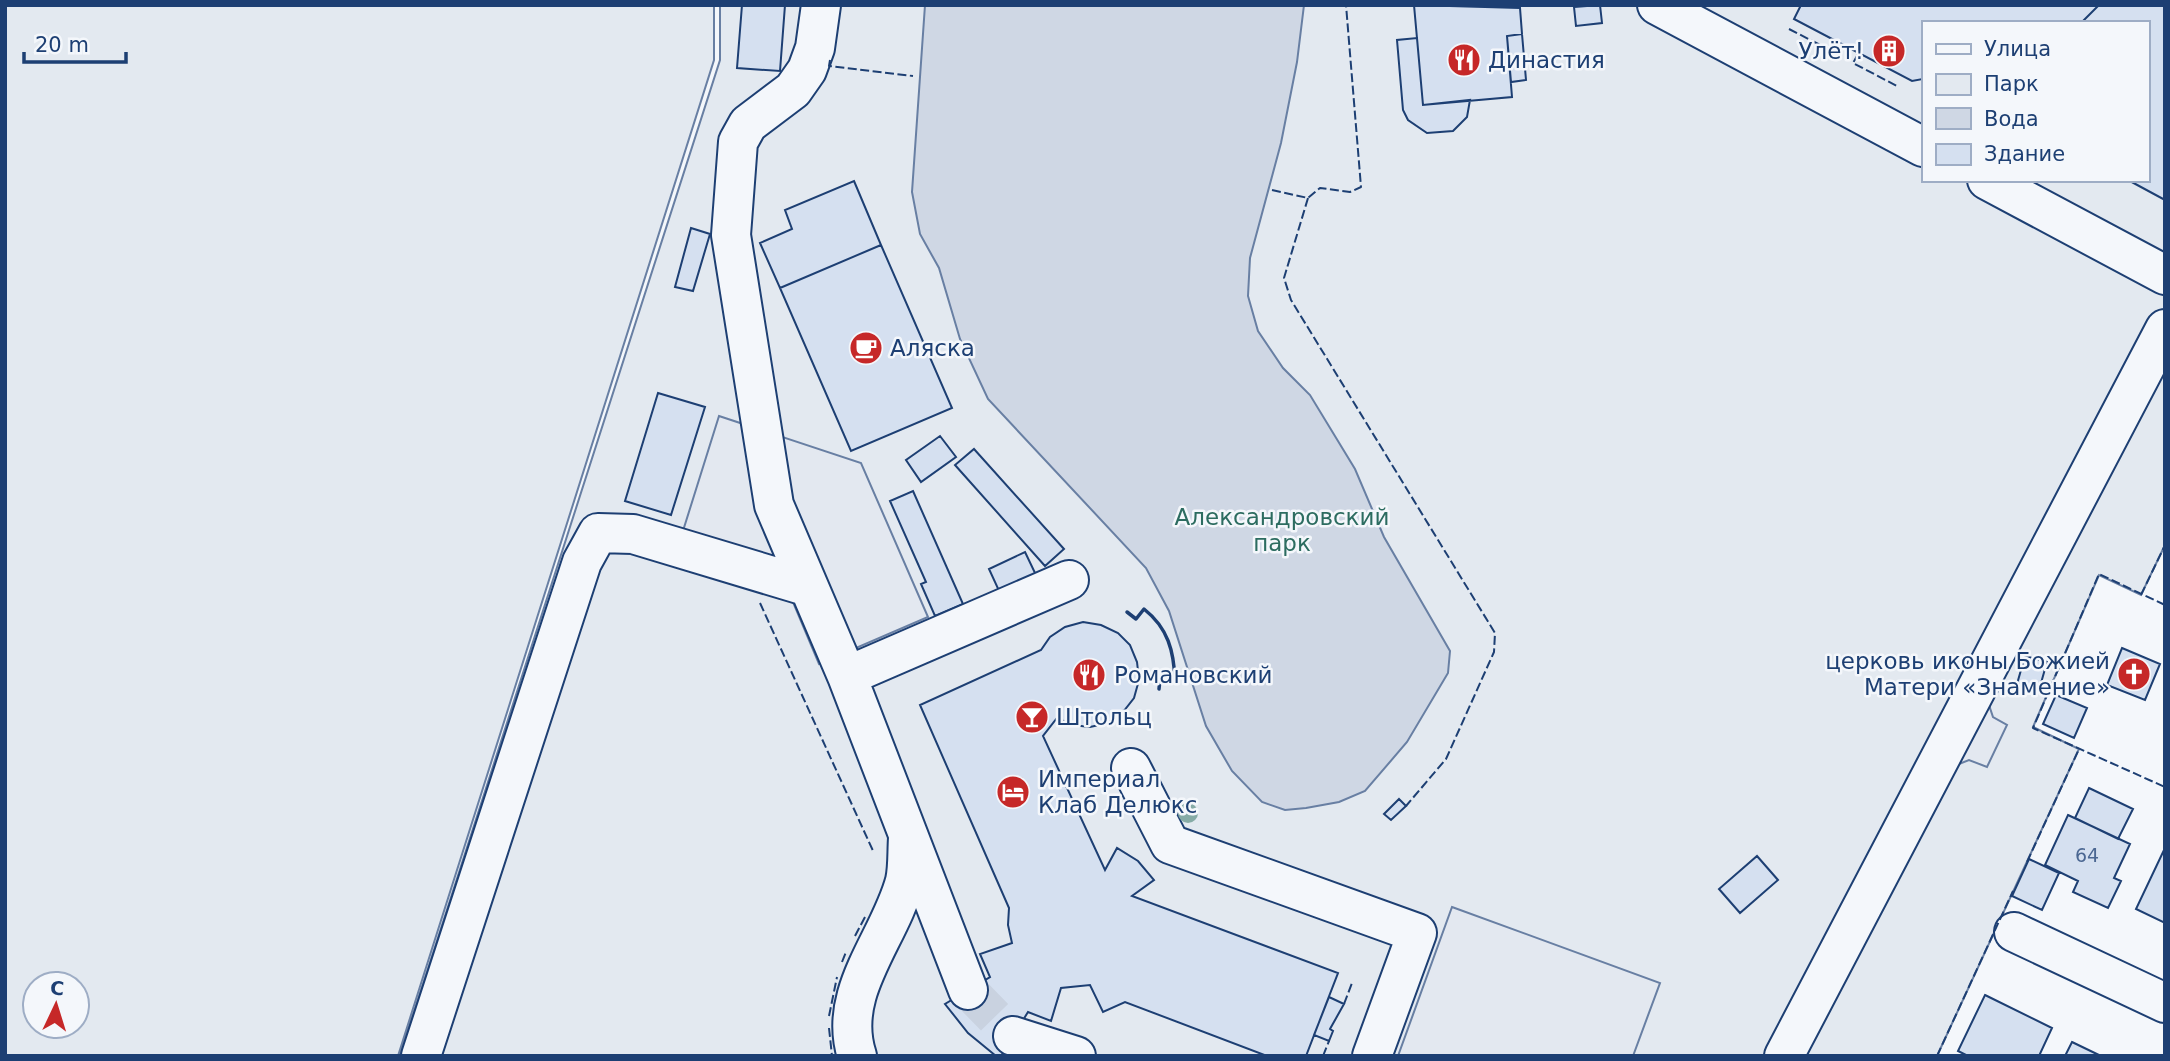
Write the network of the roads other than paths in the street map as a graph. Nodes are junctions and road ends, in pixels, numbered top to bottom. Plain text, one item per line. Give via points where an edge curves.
1 (821, 5) edge
2 (1657, 5) edge
3 (1922, 146) edge
4 (1991, 182) edge
5 (2165, 275) edge
6 (2165, 329) edge
7 (1069, 580) dead end
8 (809, 587) junction
9 (847, 677) junction
10 (1131, 768) dead end
11 (909, 832) junction
12 (2014, 932) dead end
13 (968, 990) tunnel mouth
14 (2165, 1003) edge
15 (1013, 1036) tunnel mouth
16 (421, 1056) edge
17 (857, 1056) edge
18 (1076, 1056) edge
19 (1372, 1056) edge
20 (1784, 1056) edge

1 - 8 lane via 807,70 793,90 748,124 738,142 731,235 774,505
2 - 3 lane
4 - 5 lane
6 - 20 lane
7 - 9 lane
8 - 9 lane
8 - 16 lane via 633,534 598,533 582,562
9 - 11 lane
10 - 19 lane via 1170,844 1417,933
11 - 13 lane
11 - 17 lane via 905,879 855,999 852,1023
12 - 14 lane
15 - 18 lane

